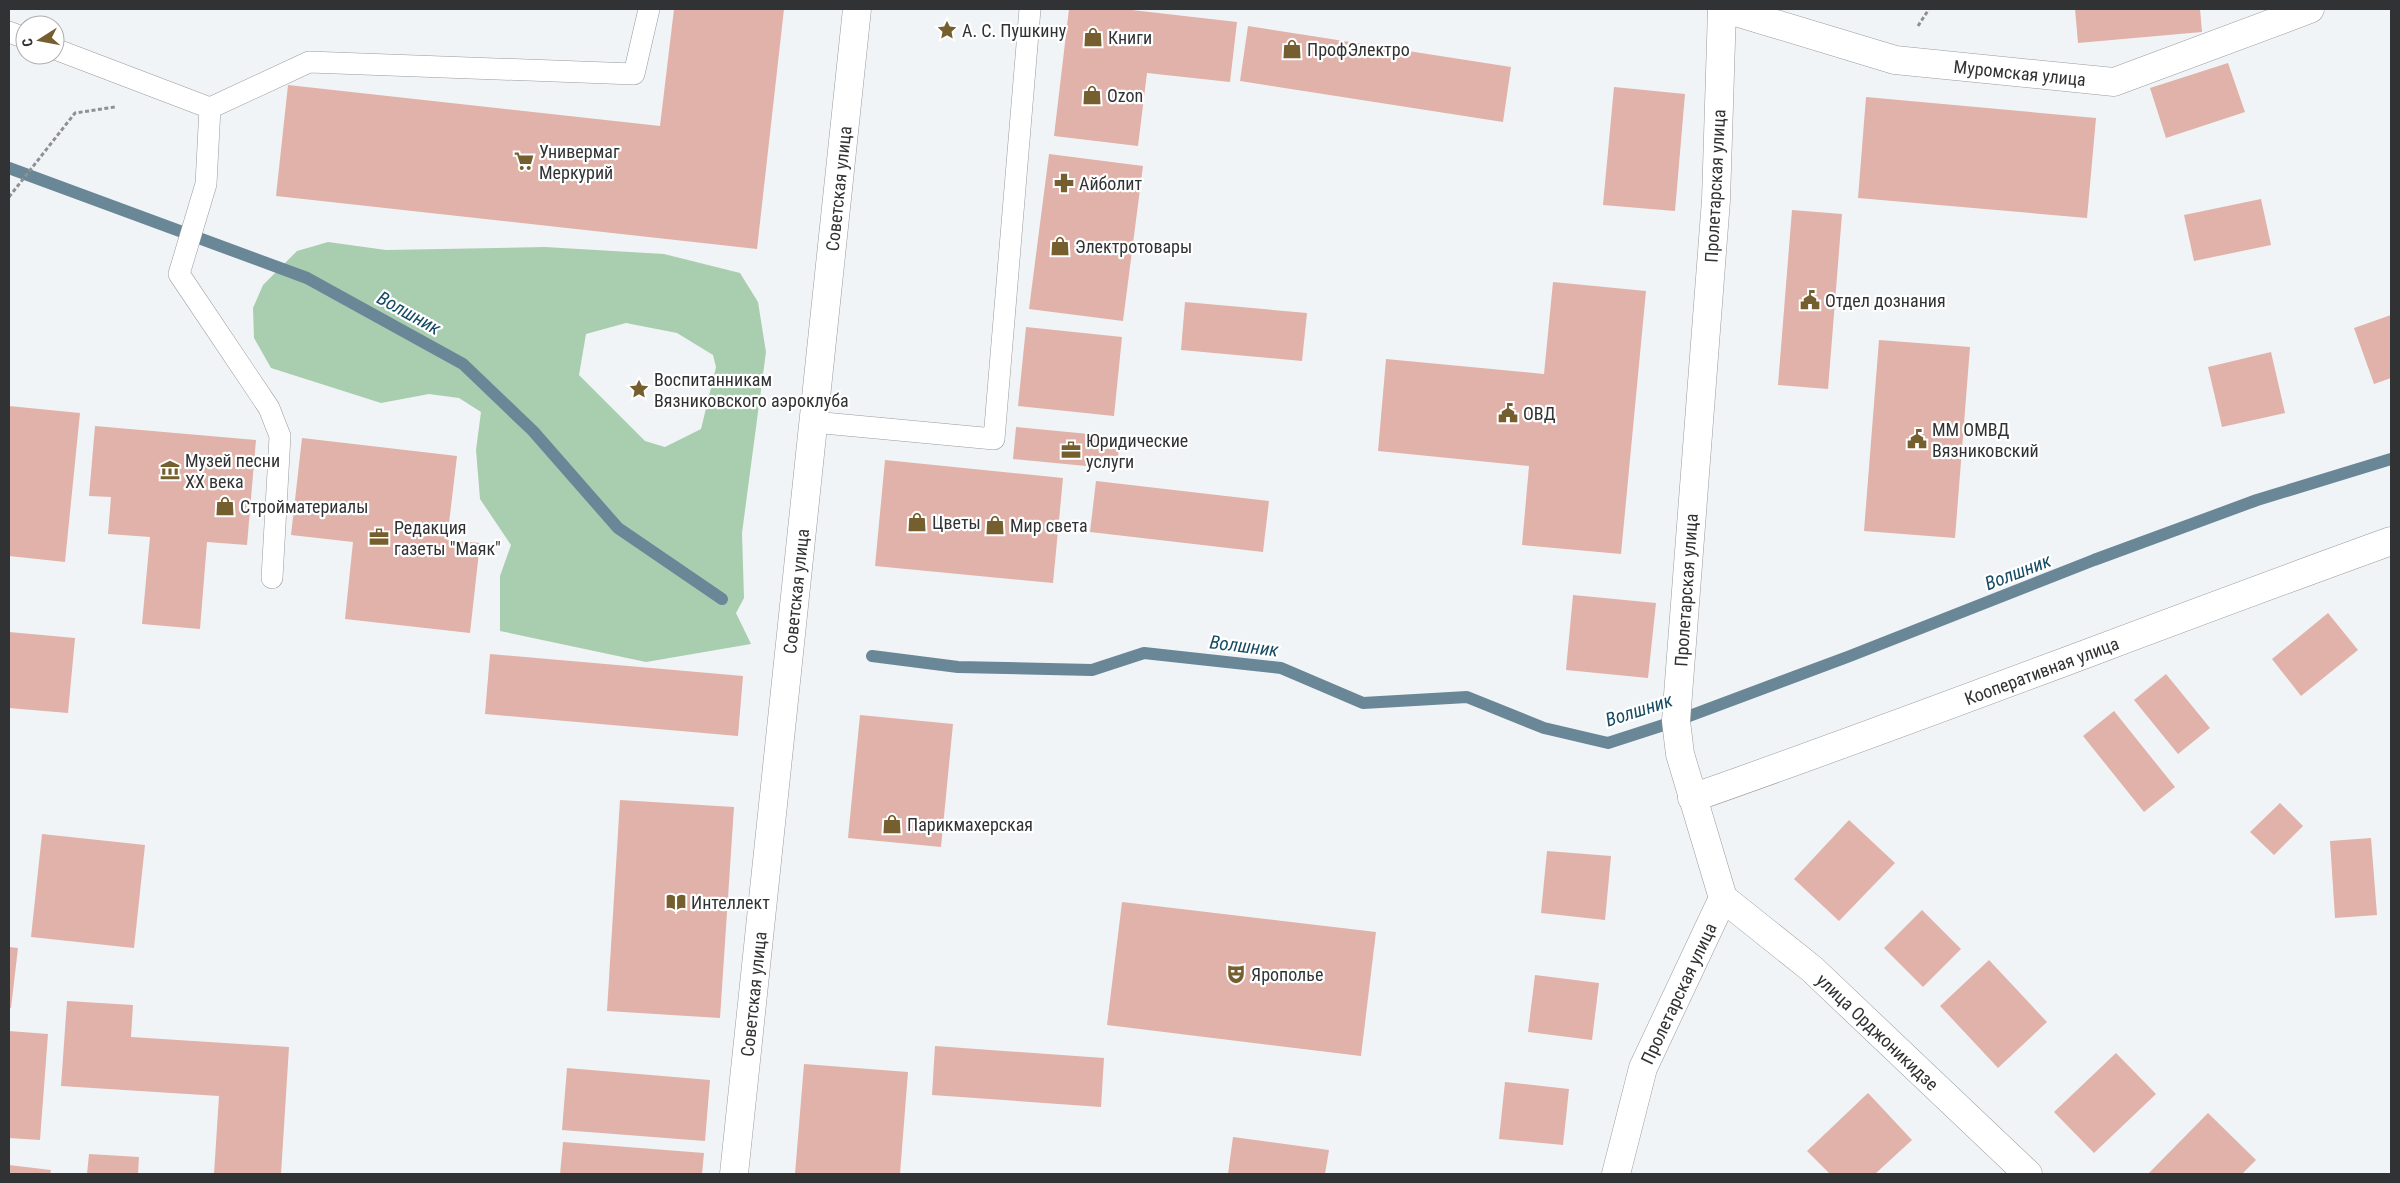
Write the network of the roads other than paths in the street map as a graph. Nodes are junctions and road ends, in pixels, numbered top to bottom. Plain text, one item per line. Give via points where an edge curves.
1 (649, 9) edge
2 (857, 9) edge
3 (1030, 9) edge
4 (1724, 9) edge
5 (2310, 9) edge
6 (65, 53) edge
7 (210, 108) junction
8 (813, 422) junction
9 (2391, 540) edge
10 (272, 578) dead end
11 (1692, 798) junction
12 (1723, 898) junction
13 (734, 1174) edge
14 (1616, 1174) edge
15 (2028, 1174) edge

1 - 7 lane via 634,74 308,62
2 - 8 street, Советская улица
3 - 8 lane via 994,439
4 - 5 street, Муромская улица via 1895,60 2114,82
4 - 11 street, Пролетарская улица via 1716,200 1676,721 1680,754
6 - 7 lane
7 - 10 lane via 206,184 179,274 269,408 280,436
8 - 13 street, Советская улица
9 - 11 street, Кооперативная улица via 2164,622 1850,743
11 - 12 street, Пролетарская улица
12 - 14 street, Пролетарская улица via 1643,1068
12 - 15 street, улица Орджоникидзе via 1812,969

